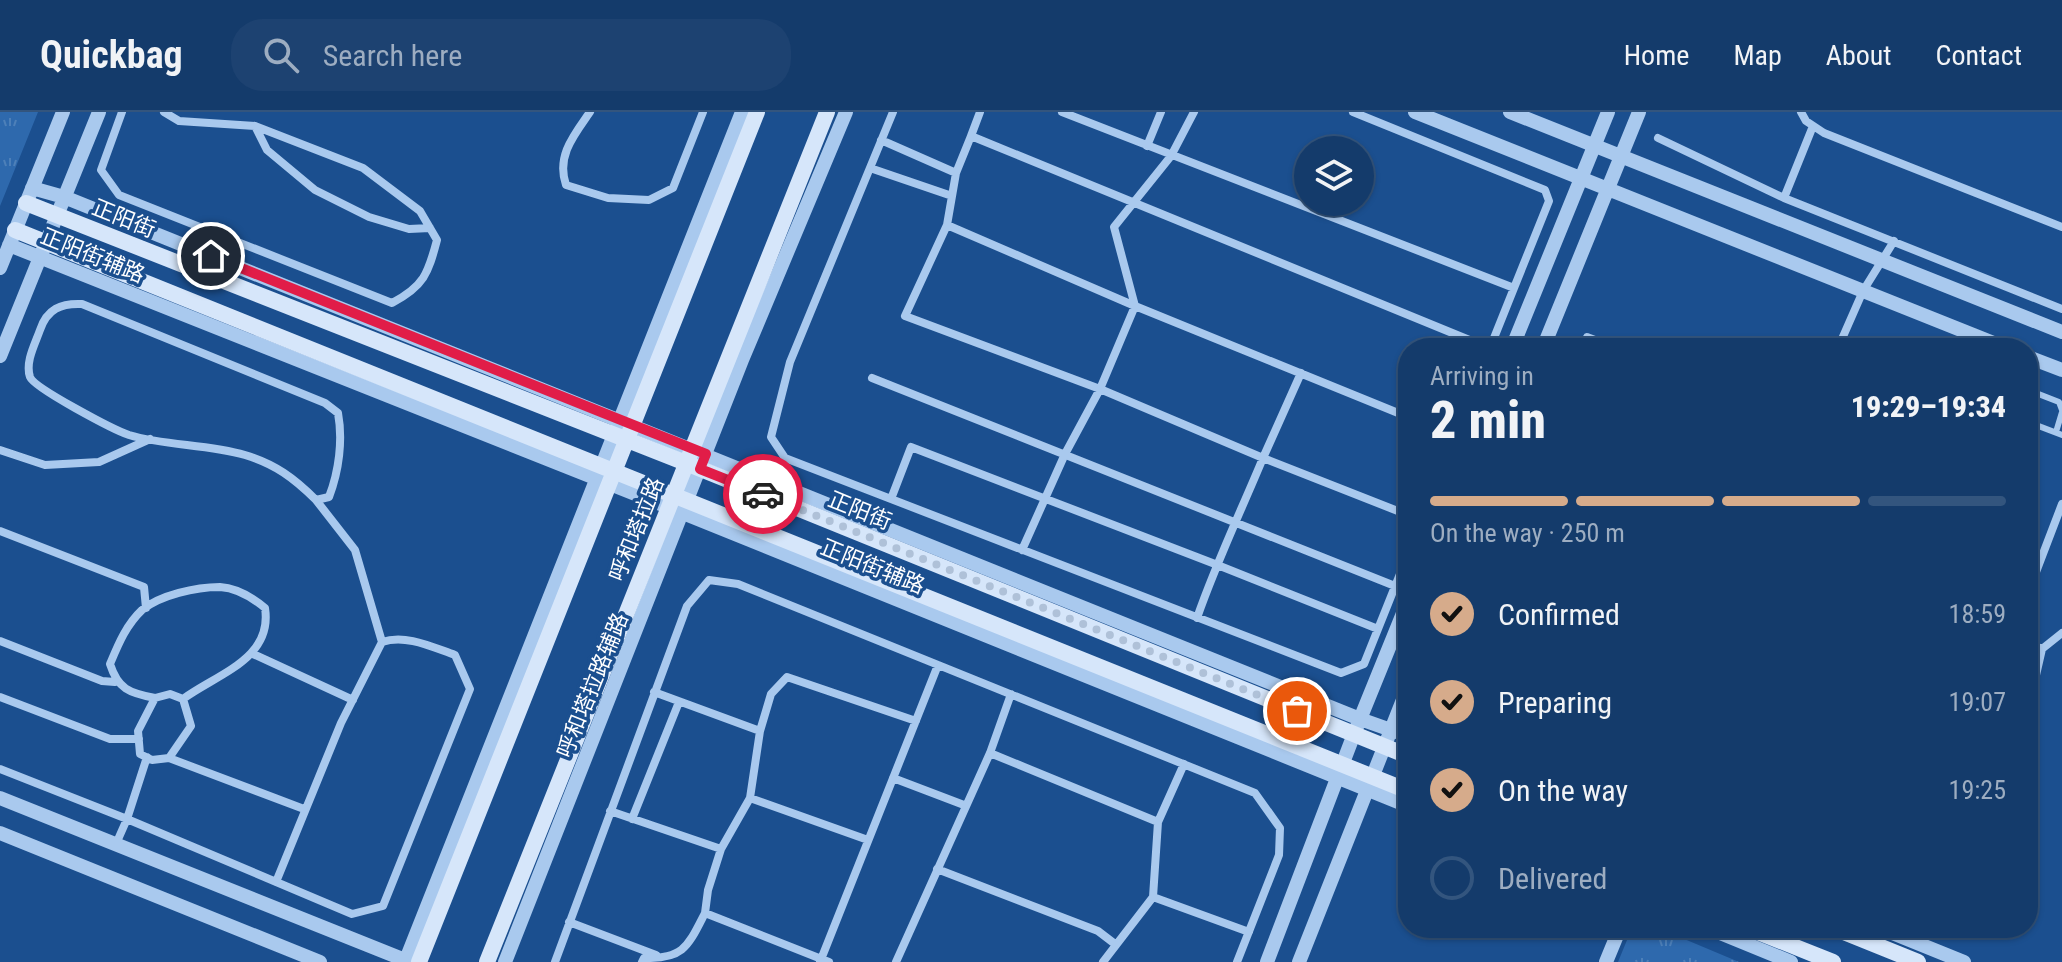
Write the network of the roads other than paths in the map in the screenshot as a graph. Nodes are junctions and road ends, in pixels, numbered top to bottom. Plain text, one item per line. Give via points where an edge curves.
1 (63, 112) edge
2 (99, 112) edge
3 (122, 112) edge
4 (164, 112) edge
5 (590, 112) edge
6 (703, 112) edge
7 (742, 112) edge
8 (757, 112) edge
9 (827, 112) edge
10 (846, 112) edge
11 (893, 112) edge
12 (980, 112) edge
13 (1062, 112) edge
14 (1161, 112) edge
15 (1194, 112) edge
16 (1353, 112) edge
17 (1415, 112) edge
18 (1510, 112) edge
19 (1608, 112) edge
20 (1639, 112) edge
21 (1801, 112) edge
22 (255, 126) junction
23 (1813, 126) junction
24 (971, 136) junction
25 (1658, 138) dead end
26 (881, 140) junction
27 (1147, 146) junction
28 (1595, 146) junction
29 (1171, 156) junction
30 (1621, 157) junction
31 (870, 168) junction
32 (956, 173) junction
33 (1582, 178) junction
34 (1607, 188) junction
35 (29, 196) junction
36 (952, 196) junction
37 (64, 197) junction
38 (1784, 198) junction
39 (1134, 203) junction
40 (57, 215) junction
41 (947, 225) junction
42 (2062, 227) edge
43 (430, 228) junction
44 (12, 238) junction
45 (1894, 241) junction
46 (43, 250) junction
47 (1880, 259) junction
48 (0, 268) edge
49 (1514, 288) junction
50 (1863, 291) junction
51 (1135, 306) junction
52 (2062, 309) edge
53 (2062, 332) edge
54 (1465, 338) edge
55 (1494, 338) edge
56 (1516, 338) edge
57 (1547, 338) edge
58 (1842, 338) edge
59 (1981, 338) edge
60 (0, 356) edge
61 (2038, 361) edge
62 (2062, 370) edge
63 (1301, 373) junction
64 (872, 378) dead end
65 (1100, 389) junction
66 (2038, 394) edge
67 (2062, 411) edge
68 (1398, 413) edge
69 (626, 423) junction
70 (2038, 426) edge
71 (2059, 433) edge
72 (151, 438) junction
73 (620, 439) junction
74 (0, 450) edge
75 (1065, 454) junction
76 (696, 458) junction
77 (1263, 458) junction
78 (605, 476) junction
79 (891, 499) junction
80 (316, 500) junction
81 (1045, 500) junction
82 (678, 504) junction
83 (2062, 504) edge
84 (1398, 511) edge
85 (1236, 523) junction
86 (0, 531) edge
87 (1022, 550) junction
88 (1215, 564) junction
89 (2038, 567) edge
90 (1398, 579) edge
91 (1395, 586) junction
92 (146, 608) junction
93 (1197, 618) junction
94 (1398, 626) edge
95 (1378, 629) junction
96 (2062, 633) edge
97 (0, 641) edge
98 (382, 642) junction
99 (2038, 647) edge
100 (2042, 649) junction
101 (253, 654) junction
102 (938, 665) junction
103 (2038, 666) edge
104 (115, 682) junction
105 (654, 692) junction
106 (1011, 694) junction
107 (0, 697) edge
108 (155, 698) junction
109 (183, 699) junction
110 (353, 700) junction
111 (679, 702) junction
112 (1398, 712) edge
113 (916, 721) junction
114 (1357, 726) junction
115 (1391, 729) junction
116 (760, 731) junction
117 (1398, 732) edge
118 (139, 739) junction
119 (1384, 746) junction
120 (1398, 752) edge
121 (990, 753) junction
122 (147, 757) junction
123 (169, 758) junction
124 (1184, 764) junction
125 (0, 769) edge
126 (1341, 772) junction
127 (893, 778) junction
128 (1370, 783) junction
129 (1398, 789) edge
130 (0, 798) edge
131 (750, 798) junction
132 (1398, 800) edge
133 (964, 805) junction
134 (304, 809) junction
135 (610, 811) junction
136 (127, 819) junction
137 (632, 819) junction
138 (1158, 822) junction
139 (0, 833) edge
140 (868, 840) junction
141 (116, 844) junction
142 (721, 849) junction
143 (937, 869) junction
144 (276, 882) junction
145 (1153, 897) junction
146 (705, 913) junction
147 (569, 922) junction
148 (1249, 932) junction
149 (1616, 938) edge
150 (1732, 938) edge
151 (1773, 938) edge
152 (1859, 938) edge
153 (1905, 938) edge
154 (1115, 944) junction
155 (664, 958) junction
156 (824, 961) edge
157 (320, 962) edge
158 (410, 962) edge
159 (487, 962) edge
160 (505, 962) edge
161 (555, 962) edge
162 (642, 962) edge
163 (896, 962) edge
164 (1103, 962) edge
165 (1237, 962) edge
166 (1267, 962) edge
167 (1299, 962) edge
168 (1606, 962) edge
169 (1791, 962) edge
170 (1833, 962) edge
171 (1918, 962) edge
172 (1964, 962) edge

1 - 35 street
2 - 37 street
3 - 43 street via 101,170 119,195 392,303 415,291 429,267 437,240
4 - 22 street via 179,121
5 - 6 street via 568,144 561,170 566,185 608,198 649,200 673,188
7 - 69 street
8 - 69 main road, 呼和塔拉路
9 - 76 main road, 呼和塔拉路
10 - 76 street
11 - 26 street
12 - 24 street
13 - 27 street
14 - 27 street
15 - 29 street
16 - 49 street via 1545,190 1549,201
17 - 33 street
18 - 28 street
19 - 28 street
20 - 30 street
21 - 23 street
22 - 43 street via 363,168 420,211
22 - 43 street via 267,150 315,190 369,217 409,229
23 - 38 street
23 - 42 street
24 - 32 street
24 - 39 street
25 - 38 street
26 - 31 street
26 - 32 street
27 - 29 street
28 - 30 street
28 - 33 street
29 - 39 street
29 - 49 street
30 - 34 street
30 - 47 street
31 - 36 street
31 - 79 street via 790,362 771,437 785,458
32 - 36 street
33 - 34 street
33 - 56 street
34 - 50 street
34 - 57 street
35 - 37 street, 正阳街辅路
35 - 40 main road, 正阳街
35 - 44 street
36 - 41 street
37 - 40 street
37 - 69 street, 正阳街辅路
38 - 45 street
39 - 51 street via 1114,227
39 - 54 street
40 - 46 street
40 - 73 main road, 正阳街
41 - 51 street
41 - 65 street via 905,316
44 - 46 main road
44 - 48 street
45 - 47 street
45 - 52 street
46 - 60 street
46 - 78 main road
47 - 50 street
47 - 53 street
49 - 55 street
50 - 58 street
50 - 59 street
51 - 63 street
51 - 65 street
61 - 62 street
63 - 68 street
63 - 77 street
64 - 75 street
65 - 75 street
65 - 77 street
66 - 67 lane via 2059,402
67 - 71 lane
69 - 73 main road, 呼和塔拉路
69 - 76 street, 正阳街辅路
70 - 71 lane
72 - 74 street via 99,462 45,465
72 - 80 street via 247,455 290,475
72 - 80 street via 129,434 43,392 30,380 28,363 52,309 82,304 325,403 338,413 342,433 334,485 329,497
73 - 76 main road, 正阳街
73 - 78 main road, 呼和塔拉路
75 - 81 street
75 - 85 street
76 - 82 main road, 呼和塔拉路
76 - 114 main road, 正阳街
77 - 84 street
77 - 85 street
78 - 82 main road
78 - 158 main road, 呼和塔拉路
79 - 81 street via 911,447
79 - 87 street
80 - 98 street via 355,550
81 - 87 street
81 - 88 street
82 - 126 main road
82 - 159 main road, 呼和塔拉路
82 - 160 street, 呼和塔拉路辅路
83 - 89 street
85 - 88 street
85 - 91 street
86 - 92 street via 144,587
87 - 93 street
88 - 93 street
88 - 95 street
90 - 91 street
91 - 95 street
92 - 101 street via 164,596 222,587 249,596 265,608 268,624
92 - 104 street via 122,635 110,664
93 - 95 street via 1341,673 1364,664
94 - 114 street
96 - 100 street
97 - 104 street
98 - 110 street
98 - 144 street via 420,642 455,655 470,689 383,906 352,914
99 - 100 street
100 - 103 street
101 - 109 street
101 - 110 street
102 - 105 street via 738,584 709,580 687,606
102 - 106 street
102 - 113 street
104 - 108 street
105 - 111 street
105 - 135 street
106 - 121 street
106 - 124 street
107 - 118 street via 110,739
108 - 109 street via 170,694
108 - 118 street
109 - 123 street via 191,726
110 - 134 street
111 - 116 street
111 - 137 street
112 - 115 street
113 - 116 street via 787,677 771,694
113 - 127 street
114 - 115 street
114 - 119 main road, 正阳街
114 - 126 street
115 - 117 street
115 - 119 street
116 - 131 street
118 - 122 street via 140,754
119 - 120 main road, 正阳街
119 - 128 street
121 - 133 street
121 - 138 street
122 - 123 street
122 - 136 street
123 - 134 street
124 - 138 street
124 - 148 street via 1255,793 1280,828 1279,855
125 - 136 street
126 - 128 main road
126 - 166 street
127 - 133 street
127 - 140 street
128 - 129 main road
128 - 132 street
128 - 167 street
130 - 141 street
131 - 140 street
131 - 142 street
133 - 143 street
134 - 144 street
135 - 137 street
135 - 147 street
136 - 141 street
136 - 144 street
137 - 142 street
138 - 145 street
139 - 157 street
140 - 156 street
141 - 158 street
142 - 146 street
143 - 154 street via 1098,931
143 - 163 street
145 - 148 street
145 - 154 street
146 - 155 street via 688,947
146 - 156 street
147 - 155 street
147 - 161 street
148 - 165 street
149 - 168 street
150 - 169 street
151 - 170 main road
152 - 171 main road
153 - 172 street
154 - 164 street
155 - 162 street

